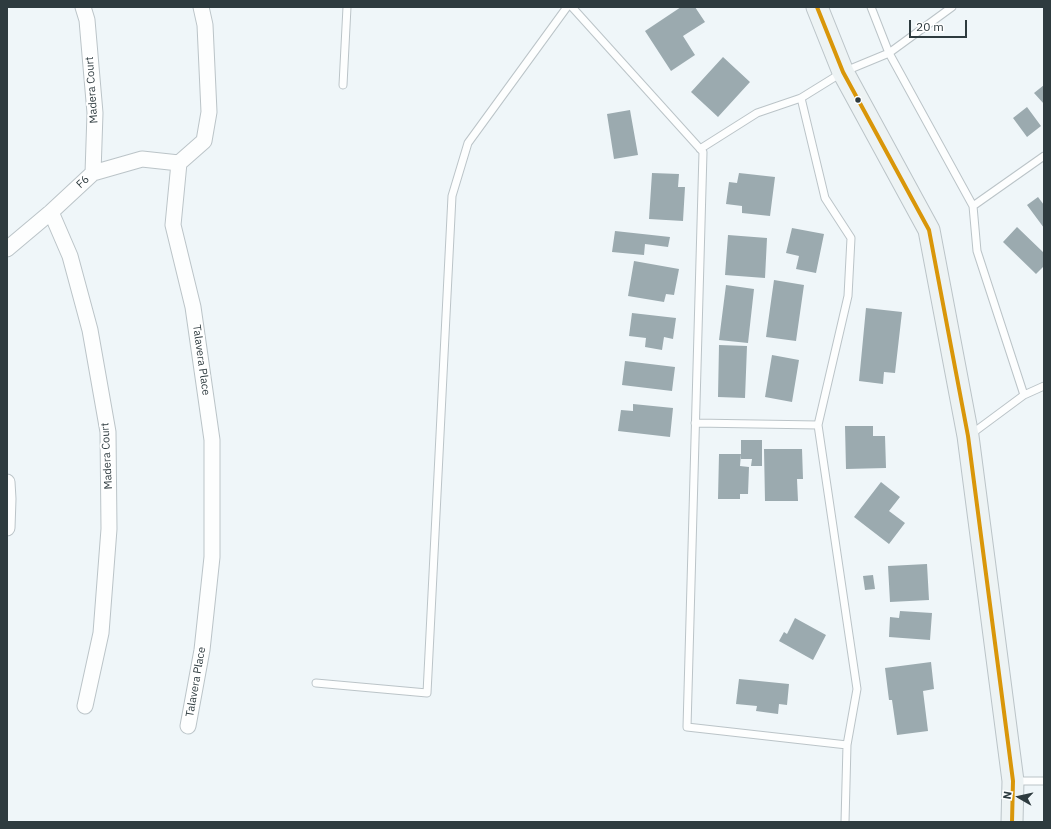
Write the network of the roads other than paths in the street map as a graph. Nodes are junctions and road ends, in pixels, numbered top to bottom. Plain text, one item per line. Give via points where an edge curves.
1 (83, 7) edge
2 (201, 7) edge
3 (347, 7) edge
4 (567, 7) edge
5 (572, 7) edge
6 (817, 7) edge
7 (871, 7) edge
8 (952, 7) edge
9 (889, 53) junction
10 (842, 72) junction
11 (343, 85) dead end
12 (801, 98) junction
13 (700, 149) junction
14 (1044, 156) edge
15 (179, 163) junction
16 (93, 173) junction
17 (973, 206) junction
18 (51, 212) junction
19 (7, 249) edge
20 (1044, 386) edge
21 (1024, 395) junction
22 (695, 423) junction
23 (818, 425) junction
24 (968, 436) junction
25 (7, 482) edge
26 (7, 528) edge
27 (316, 683) dead end
28 (85, 706) dead end
29 (188, 726) dead end
30 (847, 745) junction
31 (1013, 781) junction
32 (1044, 781) edge
33 (845, 822) edge
34 (1012, 822) edge

1 - 16 street, Madera Court via 87,20 95,113
2 - 15 street via 205,25 209,112 204,141
3 - 11 lane
4 - 27 lane via 468,143 452,196 427,693
5 - 13 lane
6 - 10 main road
7 - 9 lane
8 - 9 lane
9 - 10 lane
9 - 17 lane
10 - 12 lane
10 - 24 main road via 929,230
12 - 13 lane via 757,113
12 - 23 lane via 824,198 852,238 848,296
13 - 22 lane via 703,152
14 - 17 lane
15 - 16 street, F6 via 142,159
15 - 29 street, Talavera Place via 173,225 193,307 212,440 212,557 202,650
16 - 18 street, F6
17 - 21 lane via 977,251
18 - 19 street, F6
18 - 28 street, Madera Court via 70,256 90,330 108,432 109,529 101,633
20 - 21 lane
21 - 24 lane
22 - 23 lane
22 - 30 lane via 687,727
23 - 30 lane via 857,689
24 - 31 main road
25 - 26 street
30 - 33 lane
31 - 32 lane
31 - 34 main road

